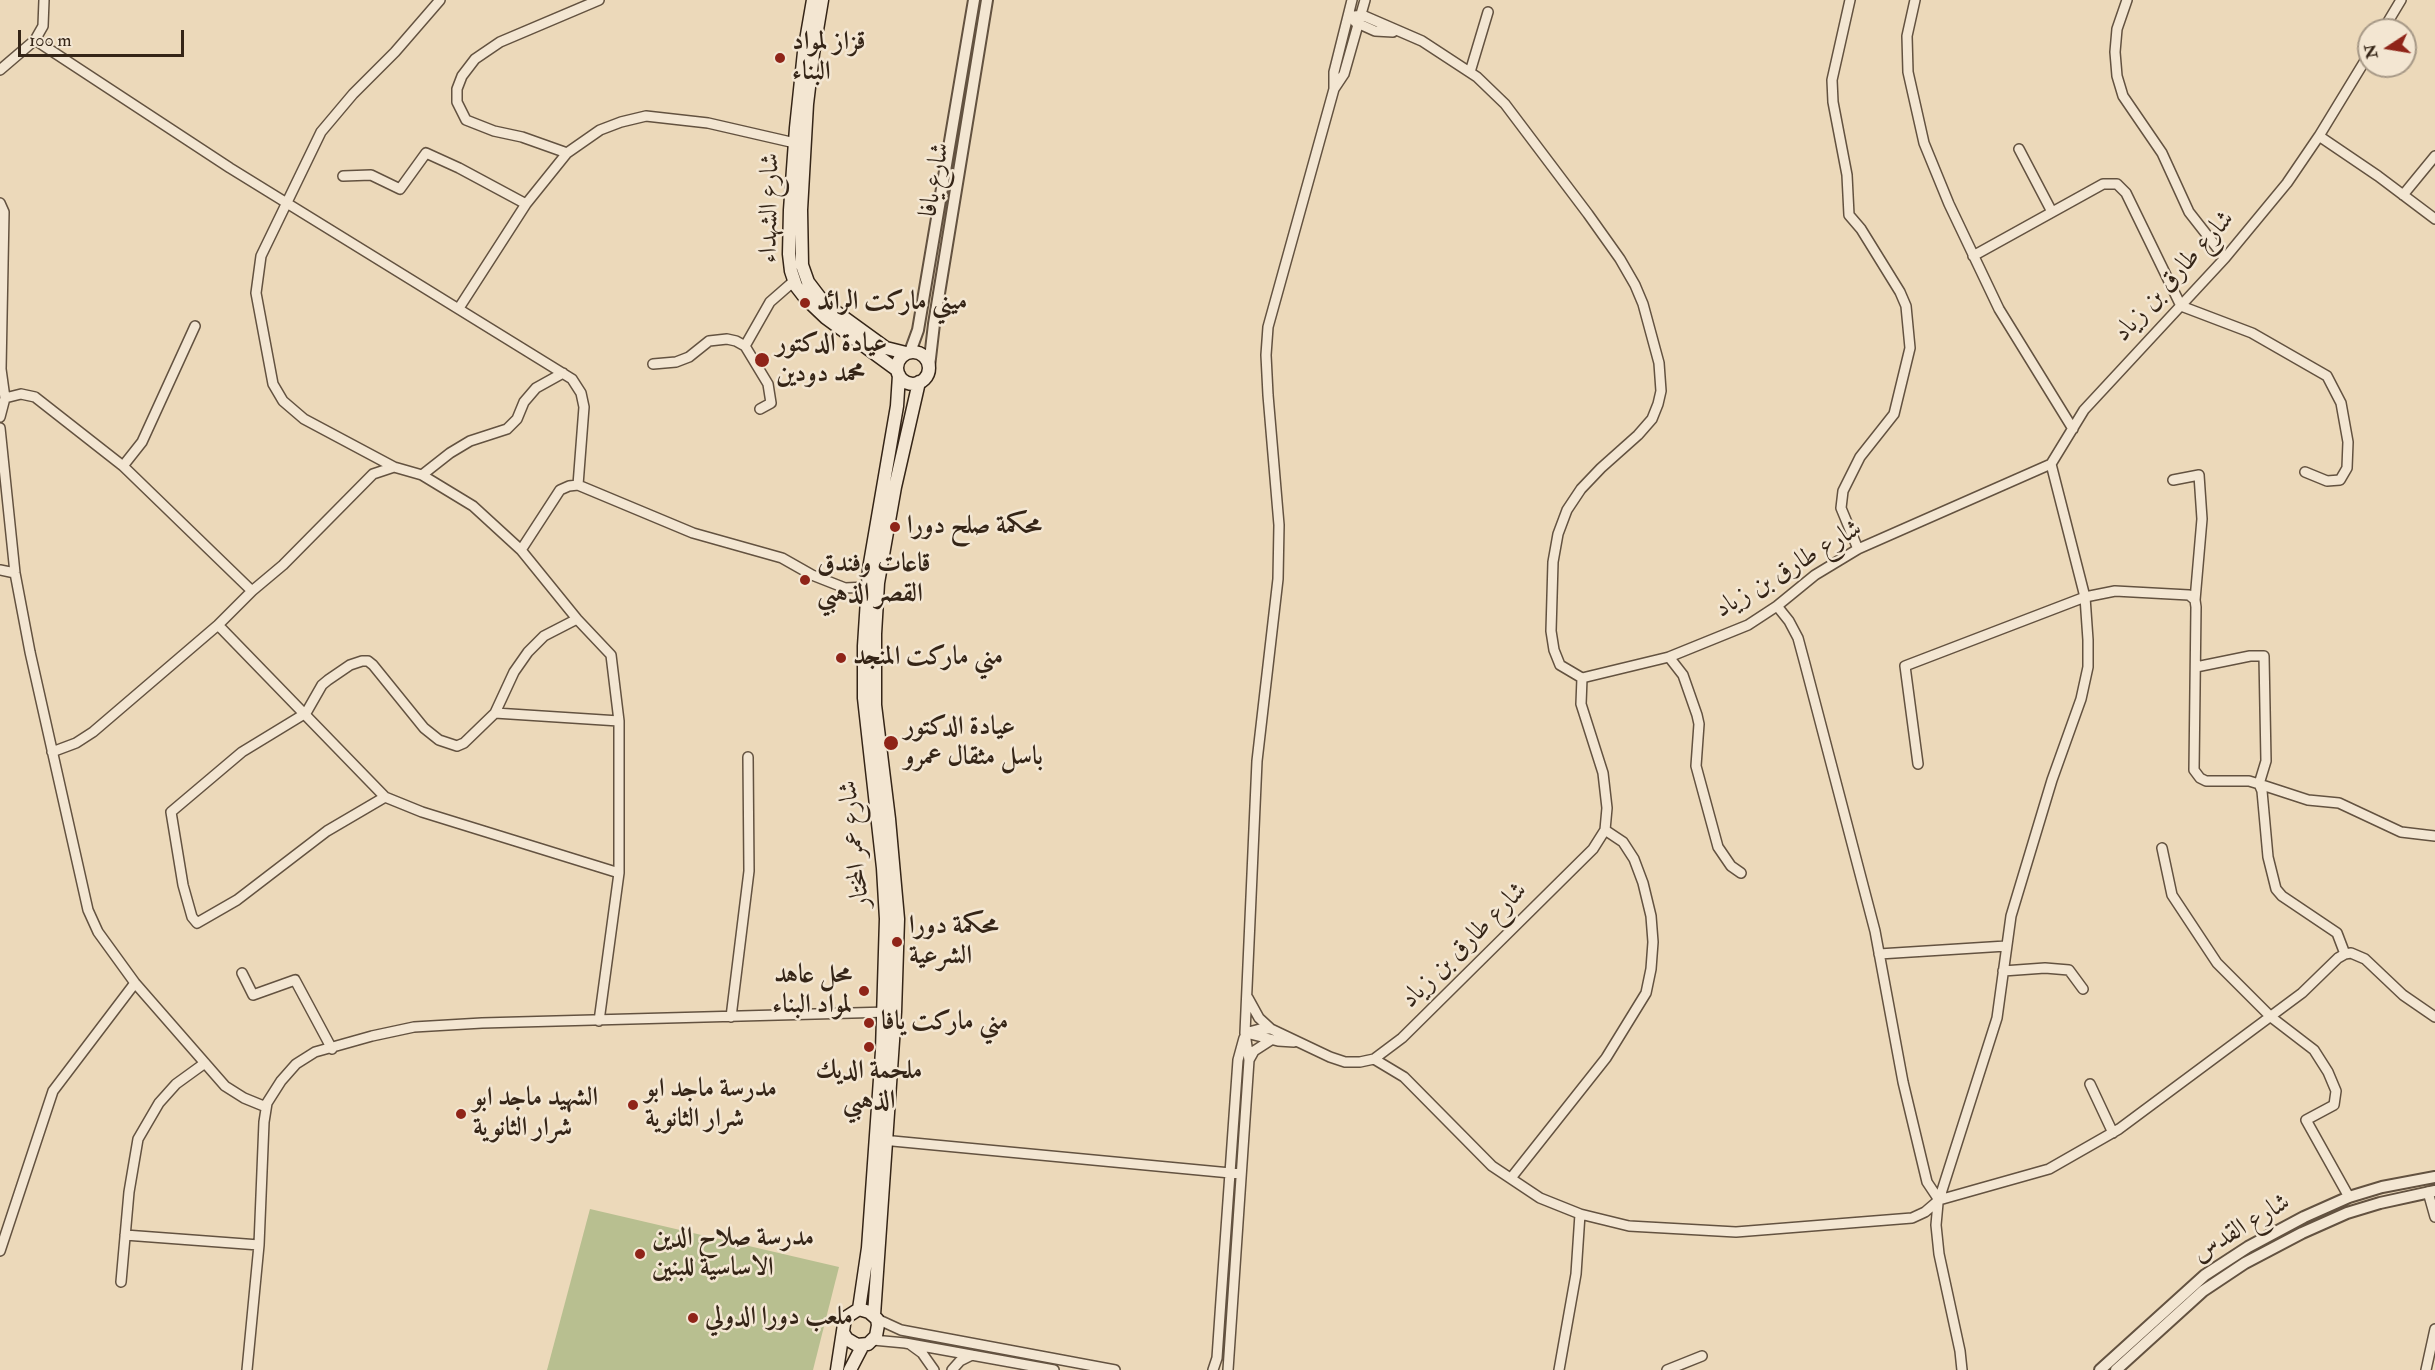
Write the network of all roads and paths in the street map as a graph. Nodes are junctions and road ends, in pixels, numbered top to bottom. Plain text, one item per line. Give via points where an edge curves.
1 (44, 0) edge
2 (440, 0) edge
3 (599, 0) edge
4 (813, 0) edge
5 (822, 0) edge
6 (974, 0) edge
7 (987, 0) edge
8 (1352, 0) edge
9 (1365, 0) edge
10 (1850, 0) edge
11 (1915, 0) edge
12 (2127, 0) edge
13 (2401, 0) edge
14 (1488, 12) dead end
15 (1362, 15) junction
16 (1348, 17) junction
17 (2390, 18) edge
18 (1359, 25) junction
19 (1401, 32) junction
20 (35, 40) junction
21 (0, 70) edge
22 (1470, 72) junction
23 (2357, 74) edge
24 (1334, 89) junction
25 (2319, 136) junction
26 (795, 143) junction
27 (2019, 149) dead end
28 (567, 153) junction
29 (2435, 156) edge
30 (343, 176) dead end
31 (2403, 195) junction
32 (286, 202) junction
33 (0, 203) edge
34 (526, 204) junction
35 (2052, 212) junction
36 (2435, 219) edge
37 (1973, 256) junction
38 (2224, 258) junction
39 (794, 281) junction
40 (2181, 306) junction
41 (459, 308) junction
42 (195, 326) dead end
43 (745, 346) junction
44 (908, 352) junction
45 (653, 364) dead end
46 (929, 367) junction
47 (563, 373) junction
48 (898, 373) junction
49 (919, 382) junction
50 (5, 398) junction
51 (760, 409) dead end
52 (0, 417) edge
53 (0, 428) edge
54 (2073, 429) junction
55 (2050, 464) junction
56 (123, 466) junction
57 (394, 467) junction
58 (2305, 472) dead end
59 (422, 475) junction
60 (2173, 480) dead end
61 (578, 485) junction
62 (1858, 549) junction
63 (521, 550) junction
64 (0, 570) edge
65 (15, 573) junction
66 (868, 587) junction
67 (252, 591) junction
68 (2085, 597) junction
69 (2195, 600) junction
70 (1777, 606) junction
71 (577, 619) junction
72 (218, 625) junction
73 (1669, 657) junction
74 (2196, 667) junction
75 (1582, 678) junction
76 (306, 713) junction
77 (495, 713) junction
78 (619, 720) junction
79 (52, 752) junction
80 (748, 757) dead end
81 (1918, 764) dead end
82 (2259, 784) junction
83 (385, 797) junction
84 (1605, 830) junction
85 (2435, 836) edge
86 (2162, 848) dead end
87 (619, 873) junction
88 (1741, 873) dead end
89 (2007, 946) junction
90 (1879, 954) junction
91 (2346, 954) junction
92 (2003, 971) junction
93 (242, 973) dead end
94 (135, 983) junction
95 (2083, 989) dead end
96 (1247, 994) junction
97 (889, 1012) junction
98 (731, 1017) junction
99 (2271, 1017) junction
100 (2435, 1017) edge
101 (599, 1021) junction
102 (1245, 1033) junction
103 (1271, 1035) junction
104 (332, 1049) junction
105 (1374, 1059) junction
106 (1249, 1060) junction
107 (205, 1063) junction
108 (2090, 1084) dead end
109 (266, 1107) junction
110 (2113, 1133) junction
111 (881, 1139) junction
112 (1230, 1173) junction
113 (1241, 1174) junction
114 (2435, 1177) edge
115 (1511, 1178) junction
116 (2432, 1191) edge
117 (2349, 1197) junction
118 (1939, 1200) junction
119 (1580, 1214) junction
120 (2435, 1217) edge
121 (125, 1236) junction
122 (260, 1245) junction
123 (0, 1251) edge
124 (121, 1282) dead end
125 (859, 1310) junction
126 (875, 1317) junction
127 (2435, 1329) edge
128 (844, 1334) junction
129 (868, 1343) junction
130 (909, 1344) junction
131 (972, 1355) junction
132 (1702, 1356) dead end
133 (248, 1370) edge
134 (837, 1370) edge
135 (850, 1370) edge
136 (934, 1370) edge
137 (952, 1370) edge
138 (1054, 1370) edge
139 (1115, 1370) edge
140 (1213, 1370) edge
141 (1228, 1370) edge
142 (1559, 1370) edge
143 (1667, 1370) edge
144 (1962, 1370) edge
145 (2100, 1370) edge
146 (2116, 1370) edge
147 (2426, 1370) edge

1 - 20 street via 43,26
2 - 32 street via 321,132
3 - 28 street via 491,46 469,66 456,89 457,102 466,120
4 - 26 main road, شارع الشهداء
5 - 44 main road, شارع الشهداء via 807,104 802,265 808,282 824,303 886,348
6 - 44 street, شارع يافا via 918,330
7 - 46 street, شارع يافا
8 - 16 street
9 - 15 street
10 - 62 street via 1832,80 1847,175 1849,215 1900,292 1906,306 1910,348 1894,414 1860,457 1843,491 1841,508
11 - 37 street via 1907,36 1908,72 1916,112 1924,144
12 - 38 street via 2117,29 2115,52 2123,96 2162,153 2189,212
13 - 17 street
14 - 22 street
15 - 16 street
15 - 18 street
15 - 19 street
16 - 18 street
16 - 24 street via 1334,72
18 - 19 street via 1375,31
18 - 24 street via 1344,74
19 - 22 street
20 - 21 street
20 - 32 street
22 - 75 street via 1512,112 1620,259 1643,304 1659,363 1660,391 1652,419 1581,489 1558,534 1553,562 1554,650 1560,665
23 - 25 street, شارع طارق بن زياد
24 - 96 street via 1268,327 1268,395 1279,525 1278,579 1257,761
25 - 31 street
25 - 38 street, شارع طارق بن زياد via 2287,183
26 - 28 street via 708,123 646,116 600,130
26 - 39 main road, شارع الشهداء via 789,254
27 - 35 street
28 - 34 street
29 - 31 street
30 - 34 street via 371,175 400,189 426,153
31 - 36 street
32 - 41 street
32 - 57 street via 261,256 256,293 273,384 283,401 304,419
33 - 50 street via 4,212 1,369
34 - 41 street
35 - 37 street
35 - 40 street via 2103,184 2117,184 2126,193
37 - 54 street via 1999,309
38 - 40 street, شارع طارق بن زياد
39 - 43 street via 770,302
39 - 48 main road, شارع الشهداء via 826,318
40 - 54 street, شارع طارق بن زياد via 2108,382
40 - 58 street via 2252,333 2327,376 2341,403 2348,442 2347,468 2340,480 2327,481
41 - 47 street
42 - 56 street via 142,442
43 - 45 street via 731,339 709,340 689,357
43 - 51 street via 768,384 771,404
44 - 46 main road via 921,353
44 - 48 main road via 898,360
46 - 49 main road via 926,378
47 - 59 street via 536,388 507,429 470,441
47 - 61 street via 572,379 584,407
48 - 49 main road via 906,382
48 - 66 main road, شارع عمر المختار via 897,406
49 - 97 main road, شارع عمر المختار via 878,583 875,634 875,705 898,920
50 - 52 street
50 - 56 street via 35,396
53 - 65 street
54 - 55 street, شارع طارق بن زياد
55 - 62 street, شارع طارق بن زياد
55 - 68 street
56 - 67 street
57 - 59 street
57 - 67 street via 373,474
59 - 63 street via 473,506
60 - 69 street via 2199,475 2202,519
61 - 63 street via 560,490
61 - 66 street via 693,533 782,558 844,588
62 - 70 street, شارع طارق بن زياد via 1815,575
63 - 71 street
64 - 65 street
65 - 79 street
66 - 97 main road, شارع عمر المختار via 864,698 884,888
67 - 72 street
68 - 69 street via 2115,591 2185,594
68 - 81 street via 1905,666
68 - 89 street via 2089,656 2085,683 2026,861
69 - 74 street
70 - 73 street, شارع طارق بن زياد via 1748,625
70 - 90 street via 1798,638
71 - 77 street via 544,636 528,652
71 - 78 street via 610,655
72 - 76 street
72 - 79 street via 93,732
73 - 75 street, شارع طارق بن زياد
73 - 88 street via 1683,675 1697,715 1696,766 1718,847
74 - 82 street via 2194,770 2206,781
74 - 82 street via 2264,656 2266,761
75 - 84 street via 1581,704 1603,773
76 - 77 street via 322,685 344,668 365,661 373,665 424,728 451,745 464,743
76 - 83 street
76 - 83 street via 242,752 171,812 183,885 197,923 237,900 327,831
77 - 78 street
78 - 87 street
79 - 94 street via 88,910 98,932
80 - 98 street via 749,871
82 - 85 street via 2308,800 2339,803 2401,832
82 - 91 street via 2276,889 2337,933
83 - 87 street
84 - 105 street, شارع طارق بن زياد via 1593,849 1402,1038
84 - 115 street via 1623,842 1642,883 1653,942 1646,993 1606,1058
86 - 99 street via 2172,895 2217,963
87 - 101 street
89 - 90 street
89 - 92 street
90 - 118 street via 1927,1182
91 - 99 street
91 - 100 street via 2365,959 2403,995
92 - 95 street via 2069,970
92 - 118 street via 1992,1036
93 - 104 street via 253,995 295,980
94 - 107 street
94 - 123 street via 53,1091
96 - 102 street
96 - 103 street
97 - 98 street
97 - 111 main road, شارع عمر المختار
98 - 101 street
99 - 110 street
99 - 117 street via 2314,1050 2328,1072 2336,1091 2334,1105 2306,1120
101 - 104 street via 414,1027
102 - 103 street via 1260,1029
102 - 106 street
102 - 112 street via 1238,1060
103 - 105 street via 1345,1062
103 - 106 street
104 - 109 street via 315,1052 296,1064
105 - 115 street via 1404,1077 1492,1166
106 - 113 street
107 - 109 street via 225,1086
107 - 121 street via 176,1084 159,1103 138,1139
108 - 110 street
109 - 122 street
110 - 118 street via 2049,1169
111 - 112 street
111 - 125 main road, شارع عمر المختار
111 - 126 main road, شارع عمر المختار
112 - 113 street
112 - 140 street
113 - 141 street
114 - 117 street, شارع القدس
115 - 119 street via 1540,1198
116 - 120 street
116 - 146 street, شارع القدس via 2347,1213 2246,1263 2203,1291
117 - 145 street, شارع القدس via 2248,1247 2205,1275
118 - 119 street via 1912,1218 1736,1232 1629,1226
118 - 144 street via 1939,1254
119 - 142 street via 1576,1274
121 - 122 street
121 - 124 street
122 - 133 street
125 - 126 main road
125 - 128 main road via 845,1318
126 - 129 main road via 878,1330
126 - 139 street via 901,1330
127 - 147 street
128 - 129 main road via 853,1343
128 - 134 main road
129 - 130 street
129 - 135 main road
130 - 131 street
130 - 136 street via 922,1353
131 - 137 street
131 - 138 street
132 - 143 street

